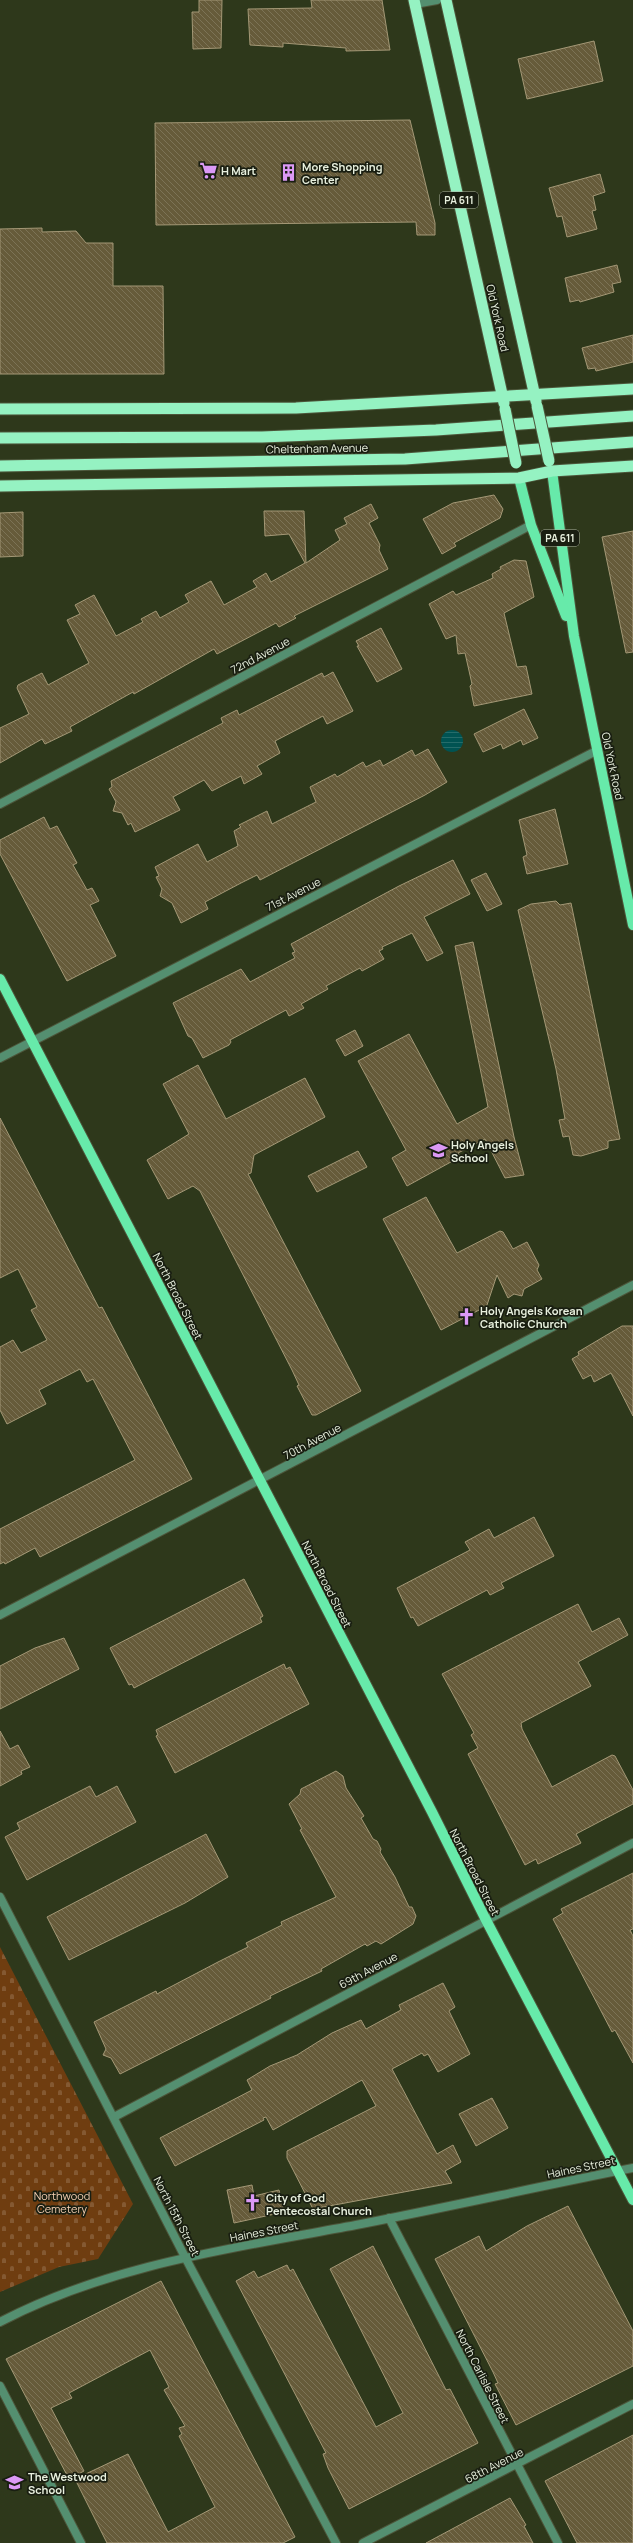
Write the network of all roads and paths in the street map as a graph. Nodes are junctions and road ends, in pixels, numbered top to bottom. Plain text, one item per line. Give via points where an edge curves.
1 (437, 0) edge
2 (446, 0) edge
3 (414, 2) edge
4 (633, 389) edge
5 (534, 394) junction
6 (503, 397) junction
7 (0, 409) edge
8 (633, 416) edge
9 (0, 438) edge
10 (633, 442) edge
11 (0, 466) edge
12 (550, 466) junction
13 (633, 466) edge
14 (519, 478) junction
15 (0, 486) edge
16 (531, 525) junction
17 (574, 636) junction
18 (596, 751) junction
19 (0, 804) edge
20 (633, 925) edge
21 (0, 979) edge
22 (32, 1041) junction
23 (0, 1058) edge
24 (633, 1285) edge
25 (260, 1480) junction
26 (0, 1615) edge
27 (633, 1843) edge
28 (0, 1897) edge
29 (486, 1920) junction
30 (114, 2117) junction
31 (633, 2168) edge
32 (618, 2171) junction
33 (633, 2200) edge
34 (389, 2218) junction
35 (185, 2257) junction
36 (0, 2322) edge
37 (0, 2386) edge
38 (633, 2404) edge
39 (517, 2465) junction
40 (81, 2543) edge
41 (336, 2543) edge
42 (363, 2543) edge
43 (558, 2543) edge

1 - 3 street
2 - 5 highway, Old York Road / PA 611
3 - 6 highway, Old York Road / PA 611
4 - 5 highway
5 - 6 highway
5 - 12 highway, Old York Road / PA 611, bridge
6 - 7 highway via 296,408
6 - 14 highway, Old York Road / PA 611, bridge
8 - 9 highway, Cheltenham Avenue via 436,430 262,437
10 - 11 highway, Cheltenham Avenue via 405,459
12 - 13 highway
12 - 14 highway
12 - 17 main road, Old York Road / PA 611
14 - 15 highway
14 - 16 main road, Old York Road / PA 611
16 - 17 main road, Old York Road / PA 611
16 - 19 street, 72nd Avenue
17 - 18 main road, Old York Road / PA 611
18 - 20 main road, Old York Road / PA 611
18 - 22 street, 71st Avenue
21 - 22 main road, North Broad Street
22 - 23 street, 71st Avenue
22 - 25 main road, North Broad Street
24 - 25 street, 70th Avenue
25 - 26 street, 70th Avenue
25 - 29 main road, North Broad Street
27 - 29 street, 69th Avenue
28 - 30 street, North 15th Street
29 - 30 street, 69th Avenue
29 - 32 main road, North Broad Street
30 - 35 street, North 15th Street
31 - 32 street, Haines Street
32 - 33 main road, North Broad Street
32 - 34 street, Haines Street
34 - 35 street, Haines Street
34 - 39 street, North Carlisle Street
35 - 36 street, Haines Street via 126,2272 66,2292
35 - 41 street, North 15th Street
37 - 40 street
38 - 39 street, 68th Avenue
39 - 42 street, 68th Avenue
39 - 43 street, North Carlisle Street

